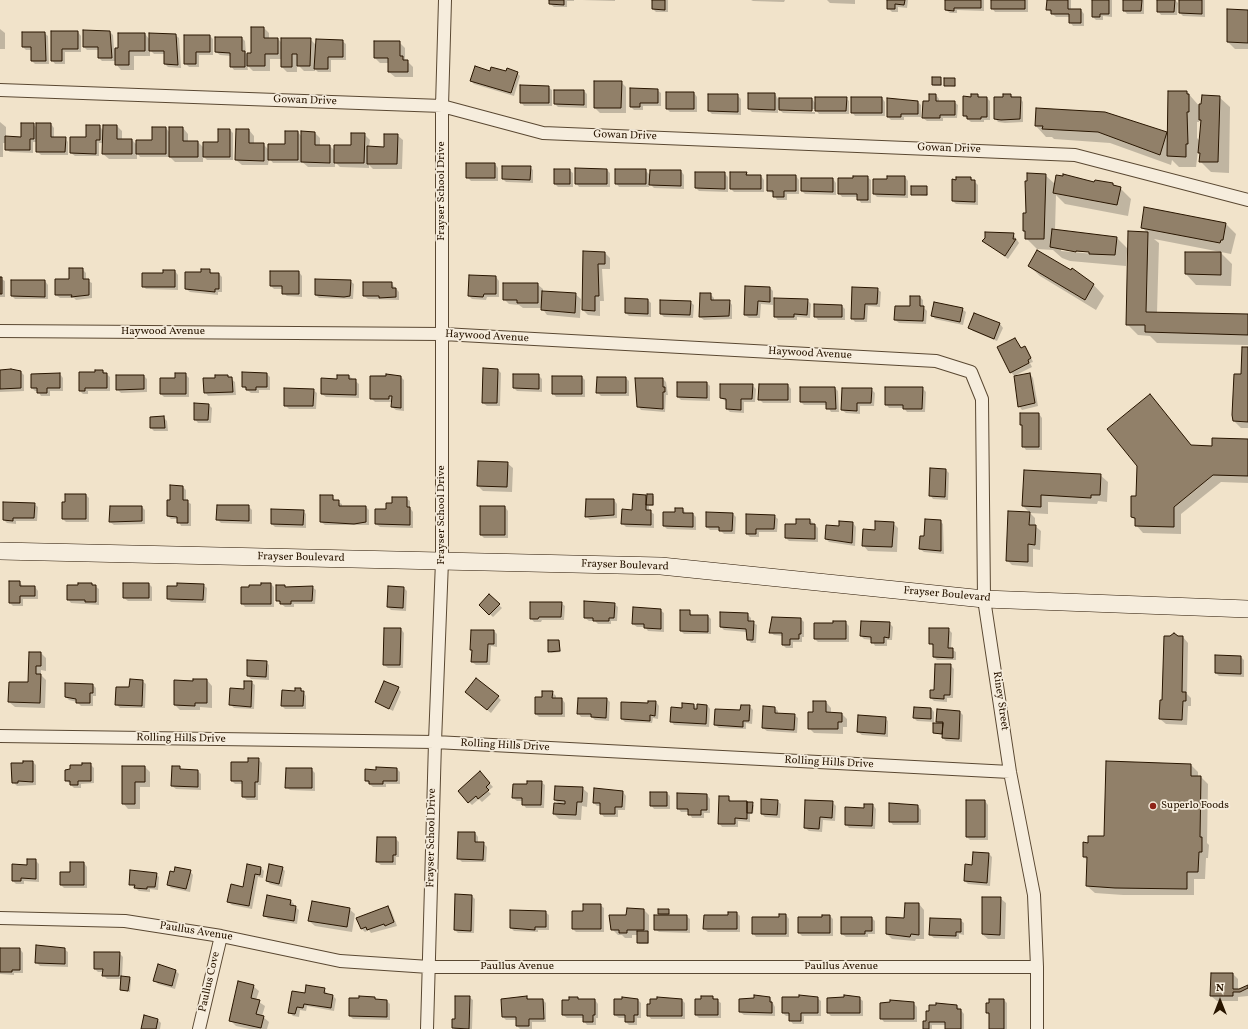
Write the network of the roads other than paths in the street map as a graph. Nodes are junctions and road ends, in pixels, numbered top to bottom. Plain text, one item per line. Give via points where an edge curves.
1 (445, 0) edge
2 (0, 90) edge
3 (442, 106) junction
4 (1248, 200) edge
5 (0, 331) edge
6 (443, 334) junction
7 (971, 372) joint
8 (0, 551) edge
9 (442, 560) junction
10 (984, 599) junction
11 (1248, 609) edge
12 (0, 736) edge
13 (435, 742) junction
14 (1010, 772) junction
15 (0, 918) edge
16 (221, 936) junction
17 (429, 967) junction
18 (1037, 967) junction
19 (199, 1029) edge
20 (427, 1029) edge
21 (1037, 1029) edge

1 - 3 street, Frayser School Drive
2 - 3 street, Gowan Drive
3 - 4 street, Gowan Drive via 542,133 1075,155
3 - 6 street, Frayser School Drive
5 - 6 street, Haywood Avenue
6 - 7 street, Haywood Avenue via 936,361
6 - 9 street, Frayser School Drive
7 - 10 street, Riney Street via 982,399
8 - 9 main road, Frayser Boulevard
9 - 10 main road, Frayser Boulevard via 661,566
9 - 13 street, Frayser School Drive
10 - 11 main road, Frayser Boulevard
10 - 14 street, Riney Street
12 - 13 street, Rolling Hills Drive
13 - 14 street, Rolling Hills Drive
13 - 17 street, Frayser School Drive
14 - 18 street, Riney Street via 1034,895
15 - 16 street, Paullus Avenue via 125,921
16 - 17 street, Paullus Avenue via 340,961
16 - 19 street, Paullus Cove
17 - 18 street, Paullus Avenue
17 - 20 street, Frayser School Drive
18 - 21 street, Riney Street

